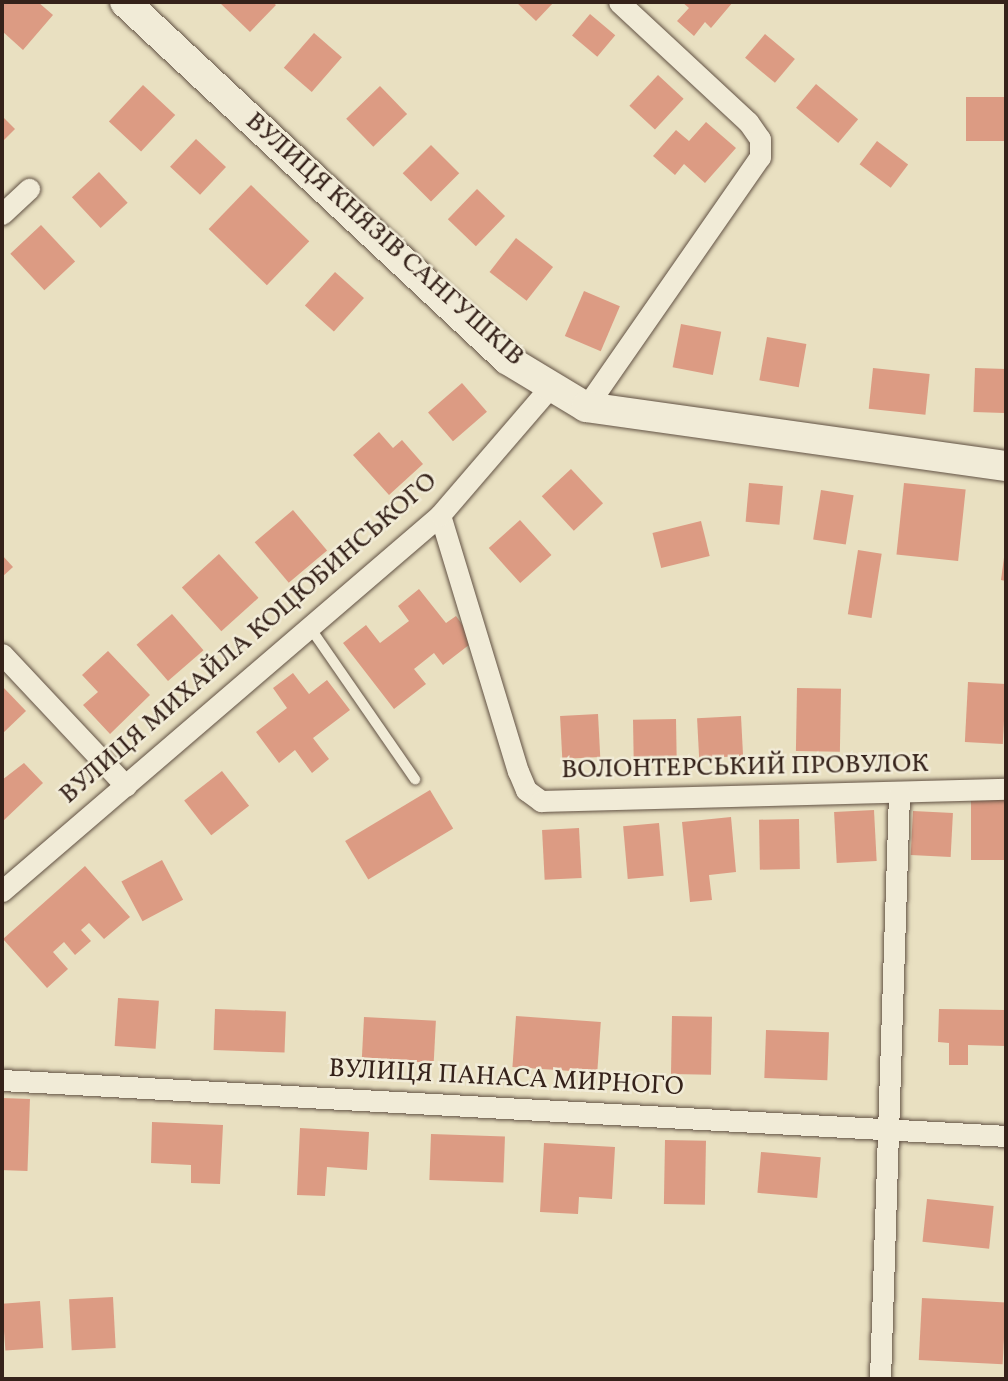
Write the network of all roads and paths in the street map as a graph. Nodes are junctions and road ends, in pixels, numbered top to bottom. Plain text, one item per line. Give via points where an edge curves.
1 (125, 2) edge
2 (619, 2) edge
3 (29, 189) dead end
4 (2, 214) edge
5 (551, 386) junction
6 (586, 407) junction
7 (1006, 466) edge
8 (440, 515) junction
9 (311, 629) junction
10 (2, 654) edge
11 (415, 779) dead end
12 (126, 786) junction
13 (1006, 789) edge
14 (899, 793) junction
15 (2, 891) edge
16 (2, 1080) edge
17 (891, 1127) junction
18 (1006, 1136) edge
19 (880, 1379) edge

1 - 5 main road, ВУЛИЦЯ КНЯЗІВ САНГУШКІВ via 508,360
2 - 6 street via 748,122 760,139 760,157
3 - 4 street
5 - 6 main road, ВУЛИЦЯ КНЯЗІВ САНГУШКІВ
5 - 8 street, ВУЛИЦЯ МИХАЙЛА КОЦЮБИНСЬКОГО
6 - 7 main road, ВУЛИЦЯ КНЯЗІВ САНГУШКІВ
8 - 9 street, ВУЛИЦЯ МИХАЙЛА КОЦЮБИНСЬКОГО
8 - 14 street, ВОЛОНТЕРСЬКИЙ ПРОВУЛОК via 518,771 526,790 541,801
9 - 11 lane
9 - 12 street, ВУЛИЦЯ МИХАЙЛА КОЦЮБИНСЬКОГО
10 - 12 street
12 - 15 street, ВУЛИЦЯ МИХАЙЛА КОЦЮБИНСЬКОГО
13 - 14 street, ВОЛОНТЕРСЬКИЙ ПРОВУЛОК
14 - 17 street
16 - 17 street, ВУЛИЦЯ ПАНАСА МИРНОГО
17 - 18 street, ВУЛИЦЯ ПАНАСА МИРНОГО
17 - 19 street

